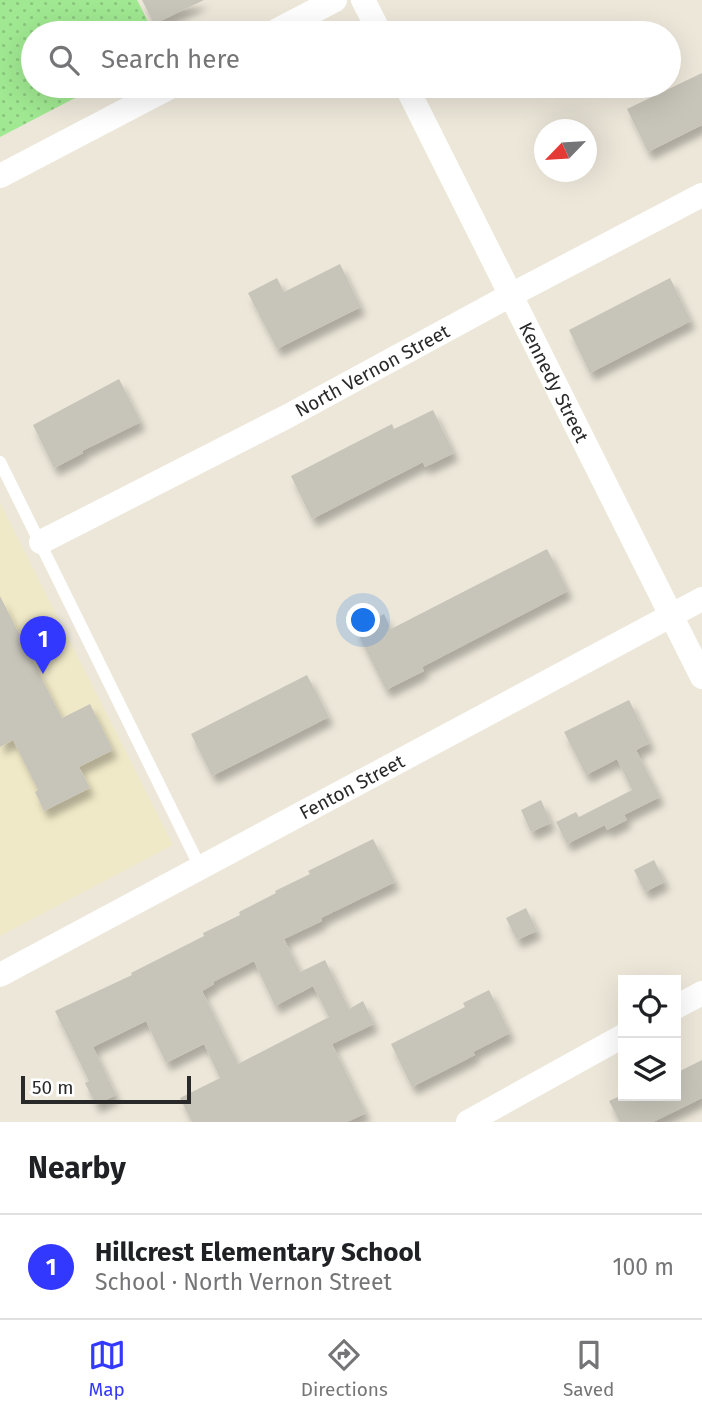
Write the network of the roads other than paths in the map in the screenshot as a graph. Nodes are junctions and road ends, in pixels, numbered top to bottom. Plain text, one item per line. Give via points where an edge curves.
1 (335, 0) edge
2 (363, 0) edge
3 (295, 21) edge
4 (374, 21) edge
5 (149, 98) edge
6 (412, 98) edge
7 (0, 176) edge
8 (702, 195) edge
9 (509, 296) junction
10 (0, 462) edge
11 (41, 542) junction
12 (702, 599) edge
13 (671, 616) junction
14 (702, 677) edge
15 (200, 867) junction
16 (0, 975) edge
17 (702, 993) edge
18 (681, 1004) edge
19 (619, 1038) edge
20 (468, 1122) edge

1 - 3 street
2 - 4 street
5 - 7 street
6 - 9 street, Kennedy Street
8 - 9 street, North Vernon Street
9 - 11 street, North Vernon Street
9 - 13 street, Kennedy Street
10 - 11 lane
11 - 15 lane
12 - 13 street, Fenton Street
13 - 14 street, Kennedy Street
13 - 15 street, Fenton Street
15 - 16 street, Fenton Street
17 - 18 street
19 - 20 street

